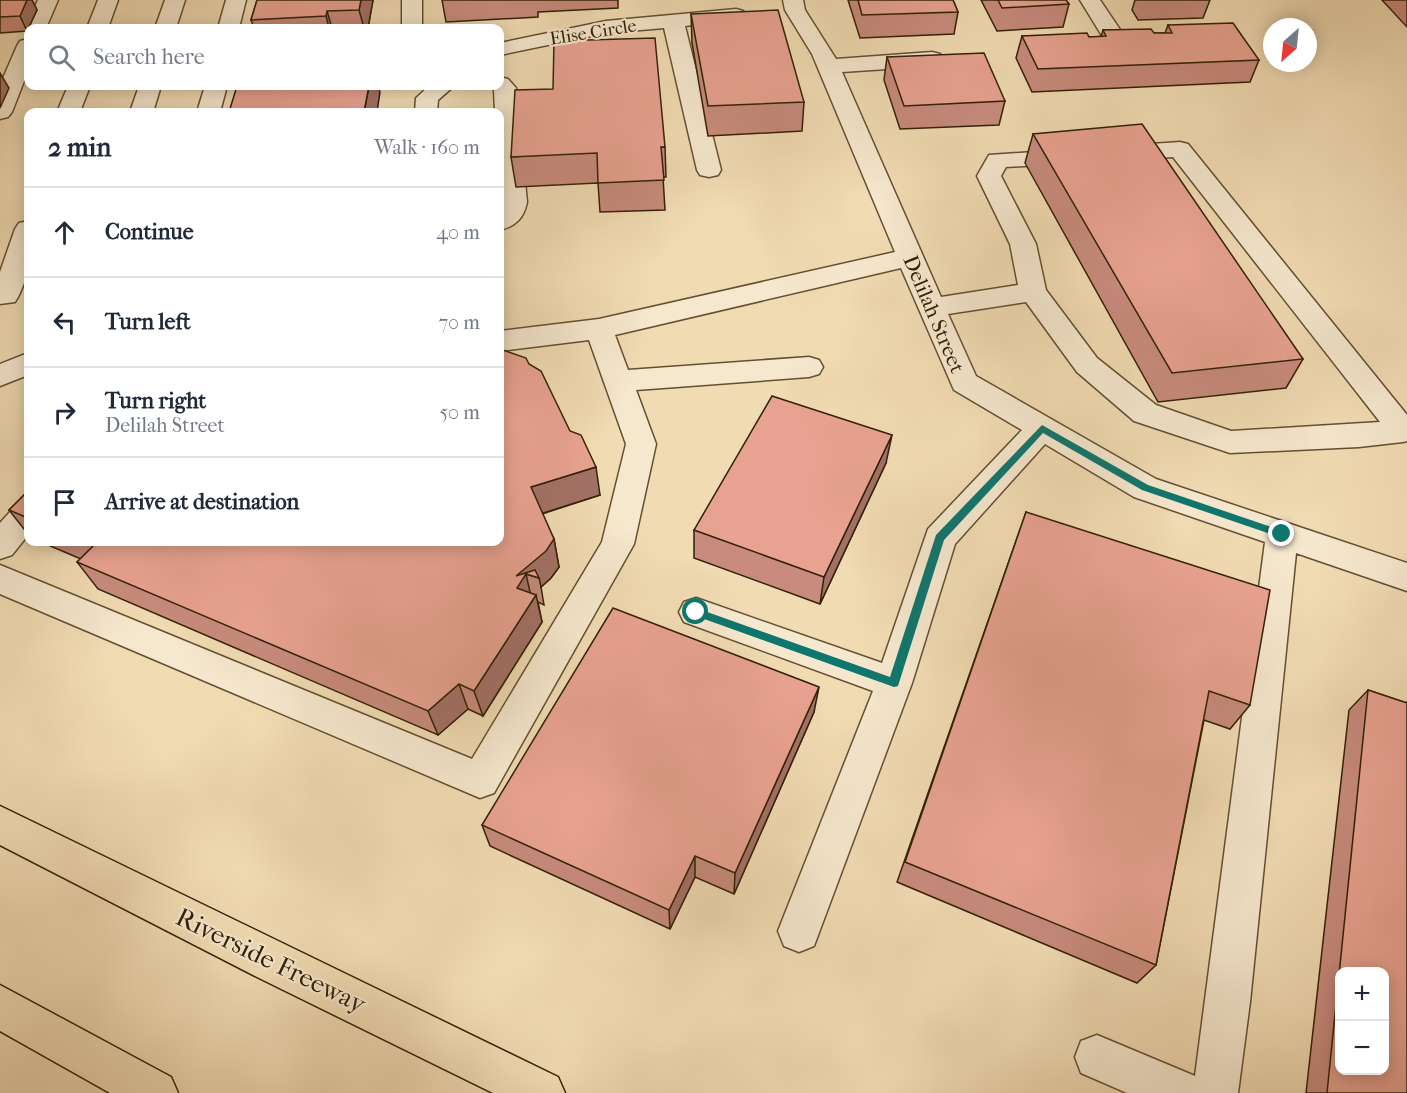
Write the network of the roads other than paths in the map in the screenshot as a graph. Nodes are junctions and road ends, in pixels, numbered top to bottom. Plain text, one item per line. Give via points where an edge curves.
1 (48, 0) edge
2 (108, 0) edge
3 (175, 0) edge
4 (236, 0) edge
5 (412, 0) edge
6 (658, 0) edge
7 (1090, 0) edge
8 (780, 9) edge
9 (669, 21) junction
10 (38, 24) edge
11 (99, 24) edge
12 (167, 24) edge
13 (230, 24) edge
14 (411, 24) edge
15 (1112, 34) edge
16 (504, 48) edge
17 (24, 55) edge
18 (950, 58) edge
19 (829, 66) junction
20 (504, 87) edge
21 (77, 90) edge
22 (149, 90) edge
23 (215, 90) edge
24 (438, 90) edge
25 (71, 108) edge
26 (143, 108) edge
27 (210, 108) edge
28 (426, 108) edge
29 (0, 112) edge
30 (709, 170) dead end
31 (504, 219) edge
32 (24, 245) edge
33 (910, 257) junction
34 (1033, 292) junction
35 (11, 295) edge
36 (932, 307) junction
37 (599, 329) junction
38 (504, 341) edge
39 (24, 347) edge
40 (0, 348) edge
41 (24, 365) edge
42 (809, 367) dead end
43 (0, 376) edge
44 (617, 381) junction
45 (1042, 428) junction
46 (24, 518) edge
47 (1282, 534) junction
48 (0, 546) edge
49 (1407, 577) edge
50 (0, 579) edge
51 (696, 612) dead end
52 (894, 683) junction
53 (0, 825) edge
54 (800, 932) dead end
55 (0, 1008) edge
56 (1097, 1057) dead end
57 (155, 1093) edge
58 (542, 1093) edge
59 (1180, 1093) edge
60 (1215, 1093) edge

1 - 10 street
2 - 11 street
3 - 12 street
4 - 13 street
5 - 14 street
6 - 9 street
7 - 15 street
8 - 9 street, Elise Circle
8 - 19 street, Delilah Street via 824,54
9 - 16 street, Elise Circle via 606,27
9 - 30 street
17 - 29 street
18 - 19 street
19 - 33 street, Delilah Street
20 - 31 street via 514,202 512,213
21 - 25 street
22 - 26 street
23 - 27 street
24 - 28 street via 427,98
32 - 35 street
33 - 36 street, Delilah Street
33 - 37 street
34 - 34 street via 1023,244 989,176 998,160 1180,149 1403,431 1230,442 1145,413 1087,365
34 - 36 street
36 - 45 street, Delilah Street via 964,383
37 - 38 street
37 - 44 street
39 - 40 street
41 - 43 street
42 - 44 street
44 - 50 street via 641,444 618,544 480,780
45 - 47 street, Delilah Street via 1145,488
45 - 52 street via 940,538
46 - 48 street
47 - 49 street, Delilah Street
47 - 60 street
51 - 52 street
52 - 54 street
53 - 58 highway, Riverside Freeway
55 - 57 highway
56 - 59 street

